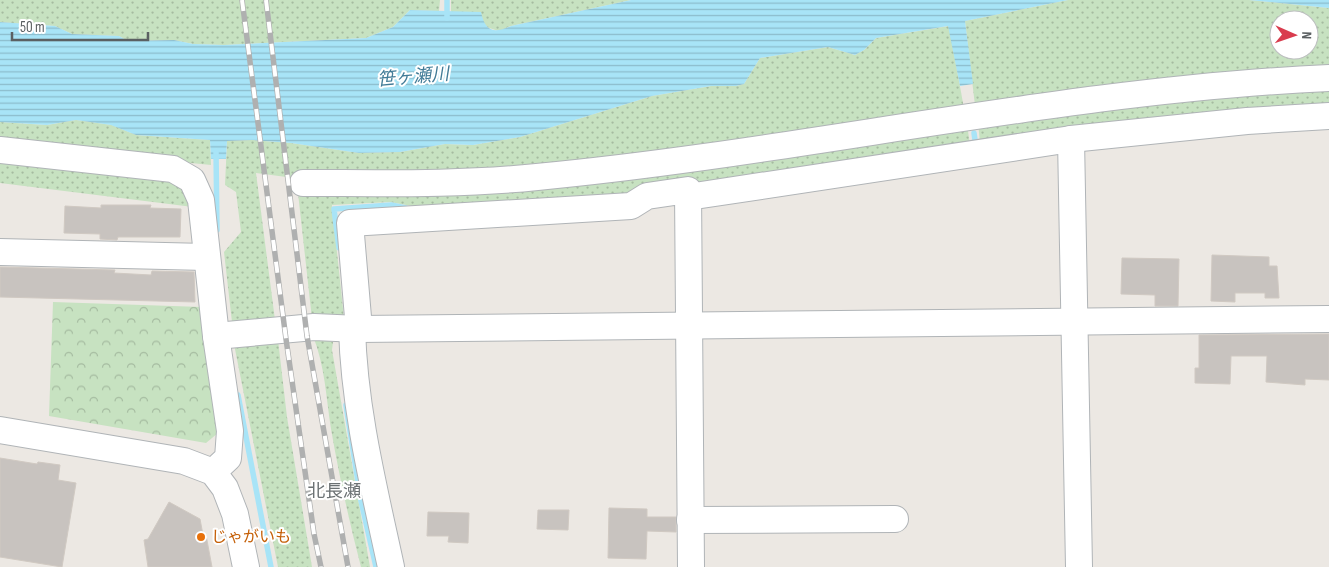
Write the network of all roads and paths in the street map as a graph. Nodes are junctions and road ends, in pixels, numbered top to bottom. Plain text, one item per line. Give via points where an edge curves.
1 (1329, 78) edge
2 (1329, 116) edge
3 (1071, 139) junction
4 (0, 150) edge
5 (303, 183) dead end
6 (688, 197) junction
7 (0, 252) edge
8 (206, 257) junction
9 (1329, 319) edge
10 (1074, 320) junction
11 (687, 324) junction
12 (350, 328) junction
13 (223, 336) junction
14 (0, 430) edge
15 (213, 472) junction
16 (896, 519) dead end
17 (690, 520) junction
18 (246, 567) edge
19 (391, 567) edge
20 (690, 567) edge
21 (1079, 567) edge

1 - 5 street via 1245,82 1084,102 624,168 533,178 425,184
2 - 3 street
3 - 6 street
3 - 10 street
4 - 8 street via 173,169 192,180 201,200
6 - 11 street
6 - 12 street via 688,190 647,196 631,206 350,222
7 - 8 street
8 - 13 street
9 - 10 street
10 - 11 street
10 - 21 street
11 - 12 street
11 - 17 street
12 - 13 street via 314,327
12 - 19 street via 367,457
13 - 15 street via 230,431 228,458
14 - 15 street via 184,461
15 - 18 street via 225,488 235,514
16 - 17 street
17 - 20 street

